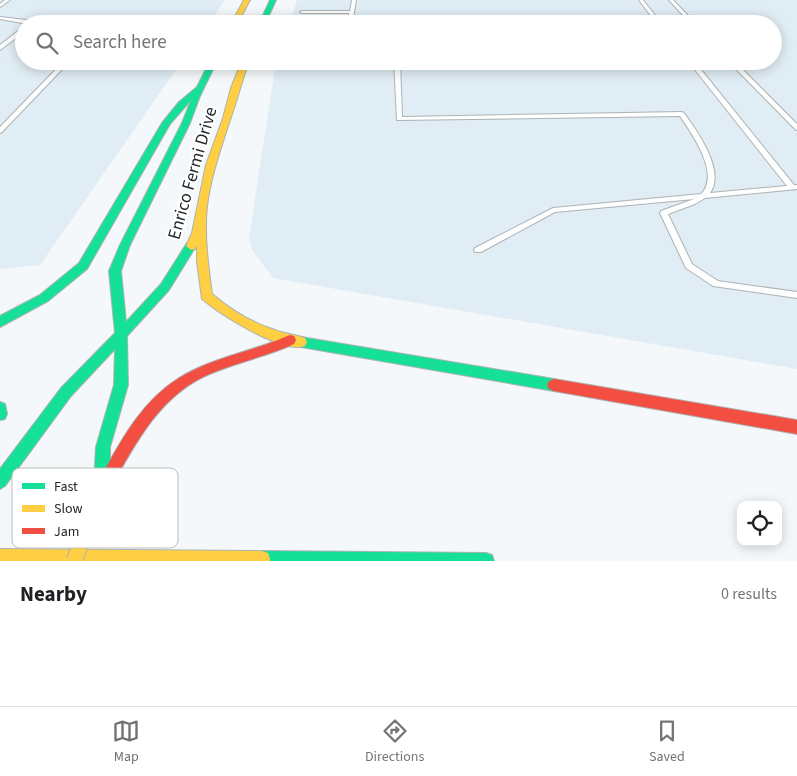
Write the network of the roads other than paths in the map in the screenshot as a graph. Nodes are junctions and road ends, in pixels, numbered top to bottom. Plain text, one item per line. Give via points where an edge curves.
1 (8, 0) edge
2 (247, 0) edge
3 (273, 0) edge
4 (354, 0) edge
5 (641, 0) edge
6 (671, 0) edge
7 (0, 6) edge
8 (302, 12) dead end
9 (352, 12) junction
10 (239, 15) edge
11 (266, 15) edge
12 (352, 15) edge
13 (653, 15) edge
14 (685, 15) edge
15 (0, 18) edge
16 (15, 20) edge
17 (15, 36) edge
18 (0, 48) edge
19 (58, 70) edge
20 (209, 70) edge
21 (242, 70) edge
22 (397, 70) edge
23 (698, 70) edge
24 (740, 70) edge
25 (200, 88) junction
26 (797, 128) edge
27 (0, 131) edge
28 (795, 187) edge
29 (702, 198) junction
30 (202, 208) junction
31 (478, 250) dead end
32 (797, 295) edge
33 (0, 322) edge
34 (121, 334) junction
35 (290, 340) junction
36 (0, 408) edge
37 (0, 414) edge
38 (797, 427) edge
39 (103, 468) edge
40 (114, 468) edge
41 (0, 482) edge
42 (79, 548) edge
43 (0, 557) edge
44 (74, 561) edge
45 (486, 561) edge

1 - 7 lane
2 - 10 main road
3 - 11 main road
4 - 9 lane
5 - 13 lane
6 - 14 lane
8 - 9 lane
9 - 12 lane
15 - 16 lane
17 - 18 lane
19 - 27 lane
20 - 25 main road, Enrico Fermi Drive
21 - 30 main road, Enrico Fermi Drive via 210,165
22 - 29 lane via 399,119 682,114 708,156 712,183
23 - 28 lane
24 - 26 lane
25 - 33 main road via 166,123 83,266 43,301
25 - 34 main road, Enrico Fermi Drive via 115,271
28 - 29 lane
29 - 31 lane via 553,210
29 - 32 lane via 664,213 689,266 716,284
30 - 34 main road, Enrico Fermi Drive via 194,240 175,274 152,304
30 - 35 main road via 206,296 230,315
34 - 39 main road, Enrico Fermi Drive via 121,385 103,447
34 - 41 main road, Enrico Fermi Drive via 66,392
35 - 38 main road
35 - 40 main road via 201,372 177,385 157,402 141,423
36 - 37 main road
42 - 44 main road, Enrico Fermi Drive, bridge
43 - 45 main road

